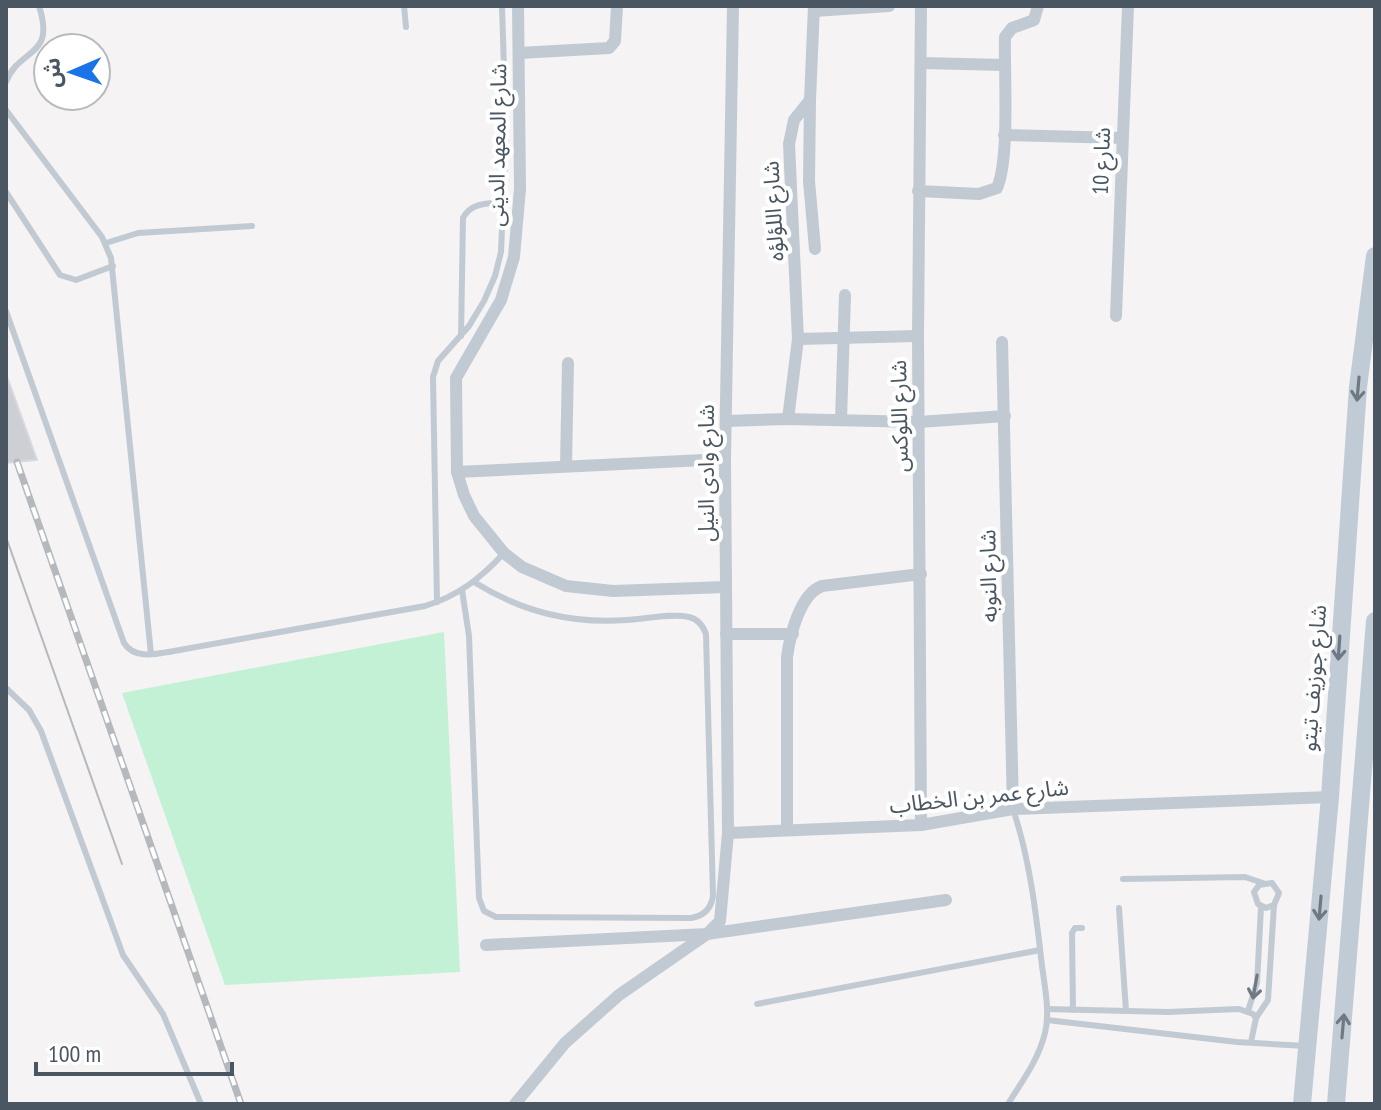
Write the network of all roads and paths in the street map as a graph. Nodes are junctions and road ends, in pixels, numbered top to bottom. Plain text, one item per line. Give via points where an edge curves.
1 (39, 6) edge
2 (404, 6) edge
3 (502, 6) edge
4 (518, 6) edge
5 (617, 6) edge
6 (733, 6) edge
7 (889, 6) edge
8 (921, 6) edge
9 (1038, 6) edge
10 (1128, 6) edge
11 (814, 9) edge
12 (406, 27) dead end
13 (519, 53) junction
14 (921, 63) junction
15 (1004, 65) junction
16 (6, 82) edge
17 (810, 100) junction
18 (6, 110) edge
19 (1004, 135) junction
20 (1121, 138) junction
21 (918, 191) junction
22 (6, 192) edge
23 (504, 202) junction
24 (252, 226) dead end
25 (106, 243) junction
26 (815, 249) dead end
27 (1375, 256) edge
28 (113, 266) junction
29 (845, 295) dead end
30 (6, 311) edge
31 (1116, 316) dead end
32 (461, 336) junction
33 (918, 336) junction
34 (844, 338) junction
35 (798, 339) junction
36 (1002, 342) dead end
37 (568, 363) dead end
38 (1005, 416) junction
39 (788, 419) junction
40 (841, 420) junction
41 (726, 421) junction
42 (919, 422) junction
43 (725, 459) junction
44 (566, 466) junction
45 (457, 472) junction
46 (504, 553) junction
47 (921, 574) junction
48 (474, 582) junction
49 (726, 587) junction
50 (462, 590) junction
51 (437, 602) junction
52 (1375, 621) edge
53 (726, 634) junction
54 (793, 634) junction
55 (151, 654) junction
56 (6, 688) edge
57 (1330, 797) junction
58 (1013, 809) junction
59 (921, 825) junction
60 (787, 830) junction
61 (728, 833) junction
62 (1123, 879) dead end
63 (1263, 883) junction
64 (946, 900) dead end
65 (1274, 905) junction
66 (1261, 907) junction
67 (1119, 908) dead end
68 (1082, 928) dead end
69 (707, 934) junction
70 (486, 945) dead end
71 (1040, 950) junction
72 (757, 1004) dead end
73 (1047, 1009) junction
74 (1073, 1010) junction
75 (1126, 1011) junction
76 (1248, 1011) junction
77 (1256, 1018) junction
78 (1047, 1020) junction
79 (1251, 1042) junction
80 (1308, 1046) junction
81 (201, 1104) edge
82 (515, 1104) edge
83 (1008, 1104) edge
84 (1302, 1104) edge
85 (1336, 1104) edge

1 - 16 lane via 41,43
2 - 12 lane
3 - 23 lane
4 - 13 street, شارع المعهد الدينى
5 - 13 street via 615,41 609,48
6 - 41 street, شارع وادى النيل
7 - 11 street
8 - 14 street, شارع اللوكس
9 - 15 street via 1031,23 1006,33
10 - 20 street, شارع 10
11 - 17 street, شارع اللؤلؤه
13 - 45 street, شارع المعهد الدينى via 520,189 514,257 501,300 456,378
14 - 15 street
14 - 21 street, شارع اللوكس
15 - 19 street
17 - 26 street
17 - 35 street, شارع اللؤلؤه via 794,120 789,144
18 - 25 lane
19 - 20 street
19 - 21 street via 997,188 979,194
20 - 31 street, شارع 10
21 - 33 street, شارع اللوكس
22 - 28 lane via 60,275 76,280
23 - 32 lane via 495,276
23 - 32 lane via 476,205 463,218
24 - 25 lane via 138,233
25 - 28 lane
27 -> 57 main road, شارع جوزيف تيتو via 1358,387
28 - 55 lane
29 - 34 street
30 - 55 lane via 124,643 131,652
32 - 51 lane via 438,361 433,377
33 - 34 street
33 - 42 street, شارع اللوكس
34 - 35 street
34 - 40 street
35 - 39 street, شارع اللؤلؤه
36 - 38 street, شارع النوبه
37 - 44 street
38 - 42 street
38 - 58 street, شارع النوبه
39 - 40 street
39 - 41 street
40 - 42 street
41 - 43 street, شارع وادى النيل
42 - 47 street, شارع اللوكس
43 - 44 street
43 - 49 street, شارع وادى النيل
44 - 45 street
45 - 46 street, شارع المعهد الدينى via 474,516
46 - 48 lane
46 - 49 street, شارع المعهد الدينى via 543,578 589,590
47 - 54 street via 817,588 809,594
47 - 59 street, شارع اللوكس
48 - 50 lane
48 - 50 lane via 516,605 561,618 687,617 701,624 706,634 713,896 702,915 496,917 484,911 479,898 469,636
49 - 53 street, شارع وادى النيل
50 - 51 lane
51 - 55 lane
85 -> 52 main road
53 - 54 street
53 - 61 street, شارع وادى النيل
54 - 60 street via 787,657
56 - 81 lane via 41,731 123,955 163,1014
57 - 58 street, شارع عمر بن الخطاب
57 -> 80 main road, شارع جوزيف تيتو
58 - 59 street, شارع عمر بن الخطاب
58 - 71 lane via 1028,865
59 - 60 street, شارع عمر بن الخطاب
60 - 61 street, شارع عمر بن الخطاب
61 - 69 street, شارع وادى النيل via 720,921
62 - 63 lane via 1245,877
63 - 65 lane via 1278,889
63 - 66 lane via 1254,892
64 - 69 street
65 - 66 lane
65 - 77 lane via 1268,1000
66 -> 76 lane via 1257,983
67 - 75 lane
68 - 74 lane via 1072,933
69 - 70 street
69 - 82 street via 619,995 565,1043
71 - 72 lane
71 - 73 lane
73 - 74 lane
73 - 78 lane
74 - 75 lane
75 - 76 lane
76 - 77 lane
77 - 79 lane
78 - 79 lane
78 - 83 lane via 1038,1056
79 - 80 lane
80 - 84 main road, شارع جوزيف تيتو

